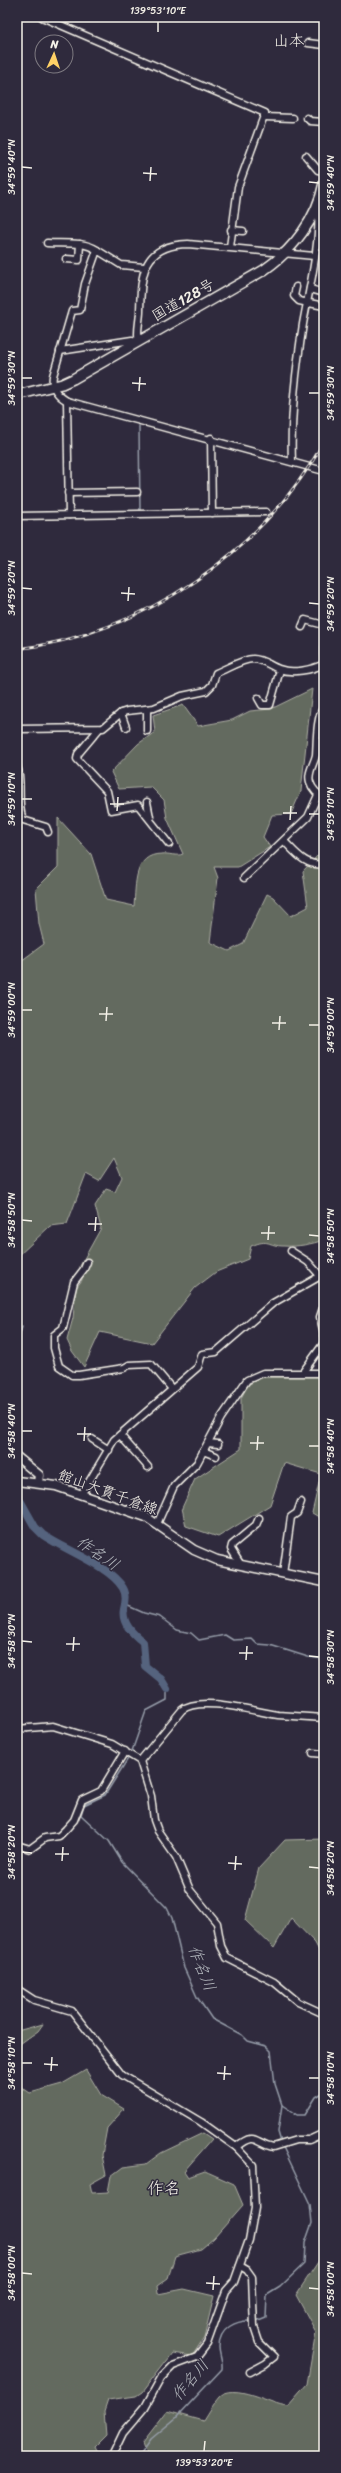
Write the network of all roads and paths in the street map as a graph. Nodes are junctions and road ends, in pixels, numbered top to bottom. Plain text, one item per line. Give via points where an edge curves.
1 (42, 17) edge
2 (308, 43) dead end
3 (324, 45) edge
4 (264, 117) junction
5 (293, 118) dead end
6 (307, 118) dead end
7 (324, 122) edge
8 (306, 156) dead end
9 (324, 171) edge
10 (324, 183) edge
11 (322, 197) edge
12 (317, 206) junction
13 (232, 230) junction
14 (243, 231) dead end
15 (47, 243) dead end
16 (80, 244) junction
17 (230, 247) junction
18 (97, 250) junction
19 (285, 253) junction
20 (314, 256) junction
21 (66, 259) dead end
22 (144, 267) junction
23 (296, 287) dead end
24 (310, 289) junction
25 (324, 292) edge
26 (308, 303) junction
27 (324, 306) edge
28 (138, 342) junction
29 (60, 351) junction
30 (53, 387) junction
31 (17, 395) edge
32 (67, 401) junction
33 (211, 438) junction
34 (292, 461) junction
35 (324, 471) edge
36 (137, 492) dead end
37 (68, 494) junction
38 (266, 512) dead end
39 (212, 513) junction
40 (69, 515) junction
41 (17, 516) edge
42 (324, 625) edge
43 (302, 627) dead end
44 (324, 647) edge
45 (324, 655) edge
46 (324, 664) edge
47 (280, 670) junction
48 (258, 698) dead end
49 (324, 707) edge
50 (147, 709) junction
51 (120, 713) junction
52 (126, 727) dead end
53 (17, 729) edge
54 (99, 729) junction
55 (146, 731) dead end
56 (17, 766) edge
57 (321, 796) edge
58 (148, 802) dead end
59 (153, 826) junction
60 (48, 832) dead end
61 (284, 841) junction
62 (169, 844) dead end
63 (324, 864) edge
64 (244, 878) dead end
65 (290, 1252) dead end
66 (87, 1262) dead end
67 (323, 1276) edge
68 (324, 1305) edge
69 (324, 1334) edge
70 (324, 1343) edge
71 (303, 1372) junction
72 (324, 1373) edge
73 (172, 1389) junction
74 (120, 1434) junction
75 (92, 1439) dead end
76 (208, 1442) junction
77 (218, 1444) dead end
78 (109, 1450) junction
79 (203, 1451) junction
80 (216, 1456) dead end
81 (17, 1457) edge
82 (148, 1467) dead end
83 (17, 1481) edge
84 (38, 1483) junction
85 (82, 1495) junction
86 (300, 1502) dead end
87 (259, 1518) dead end
88 (157, 1524) junction
89 (241, 1565) junction
90 (283, 1574) junction
91 (324, 1582) edge
92 (324, 1718) edge
93 (17, 1730) edge
94 (127, 1752) junction
95 (313, 1753) dead end
96 (324, 1754) edge
97 (138, 1759) junction
98 (17, 1845) edge
99 (17, 1989) edge
100 (324, 2014) edge
101 (324, 2133) edge
102 (236, 2147) junction
103 (240, 2266) junction
104 (250, 2372) dead end
105 (112, 2456) edge

1 - 4 street via 265,112
2 - 3 street
4 - 5 street
4 - 13 street via 238,187
6 - 7 street via 310,121
8 - 9 street via 318,170
10 - 11 highway, 国道128号
11 - 12 highway, 国道128号
12 - 19 highway, 国道128号 via 302,233
12 - 20 street via 319,214
13 - 14 street
13 - 17 street
15 - 16 street
16 - 18 street
16 - 21 street via 79,260
17 - 19 street
17 - 22 street via 171,245 151,257
18 - 22 street via 121,265
18 - 29 street via 85,284 80,310 72,311
19 - 20 street
19 - 28 highway, 国道128号 via 255,275
20 - 24 street
22 - 28 street
23 - 26 street via 295,298
24 - 25 street
24 - 26 street
26 - 27 street
26 - 34 street via 296,385
28 - 29 street via 132,340
28 - 30 highway, 国道128号 via 90,370
29 - 30 street via 52,376
30 - 31 highway, 国道128号
30 - 32 street
32 - 33 street
32 - 37 street
33 - 34 street
33 - 39 street
34 - 35 street
36 - 37 street
37 - 40 street
38 - 39 street
39 - 40 street
40 - 41 street
42 - 43 street via 305,620
44 - 45 street
46 - 47 street via 309,669
47 - 48 street via 270,705 262,705
47 - 50 street via 265,661 250,660 216,673 212,685 206,690
49 - 57 street via 310,778
50 - 51 street
50 - 55 street
51 - 52 street
51 - 54 street
53 - 54 street
54 - 59 street via 78,754 77,759 107,791 111,810 138,805
56 - 60 street via 21,782 18,800 23,820 46,827
57 - 61 street via 308,817
58 - 59 street
59 - 62 street via 165,836
61 - 63 street via 302,859 313,864
61 - 64 street
65 - 67 street via 308,1262
66 - 73 street via 74,1282 63,1328 54,1335 54,1348 59,1366 79,1375 129,1365 151,1364
67 - 73 street via 273,1303 216,1352 202,1354 198,1367
68 - 69 street via 320,1317
70 - 71 street
71 - 72 street
71 - 76 street via 263,1373 247,1380
73 - 74 street
74 - 78 street
74 - 82 street
75 - 78 street
76 - 77 street
76 - 79 street
78 - 85 street
79 - 80 street
79 - 88 street via 197,1463 174,1486
81 - 84 main road, 館山大貫千倉線 via 37,1472
83 - 84 main road, 館山大貫千倉線
84 - 85 main road, 館山大貫千倉線
85 - 88 main road, 館山大貫千倉線
86 - 90 street via 297,1513 291,1517
87 - 89 street via 256,1525 232,1545 231,1549
88 - 89 main road, 館山大貫千倉線 via 194,1550 217,1560
89 - 90 main road, 館山大貫千倉線
90 - 91 main road, 館山大貫千倉線
92 - 97 street via 190,1705 182,1710
93 - 94 street via 53,1726 112,1744
94 - 97 street
94 - 98 street via 101,1791 82,1800 74,1820 59,1836 45,1838 30,1848 25,1849
95 - 96 street
97 - 100 street via 151,1796 158,1831 176,1857 190,1890 217,1923 220,1946 227,1958 274,1982 298,2002
99 - 102 street via 34,2000 72,2011 122,2075 201,2122
101 - 102 street via 309,2140 269,2146 261,2140 250,2138
102 - 103 street via 251,2161 254,2169 253,2226
103 - 104 street via 248,2270 252,2277 254,2327 259,2342 274,2357
103 - 105 street via 234,2282 226,2291 205,2347 197,2356 173,2366 161,2378 145,2407 123,2433

